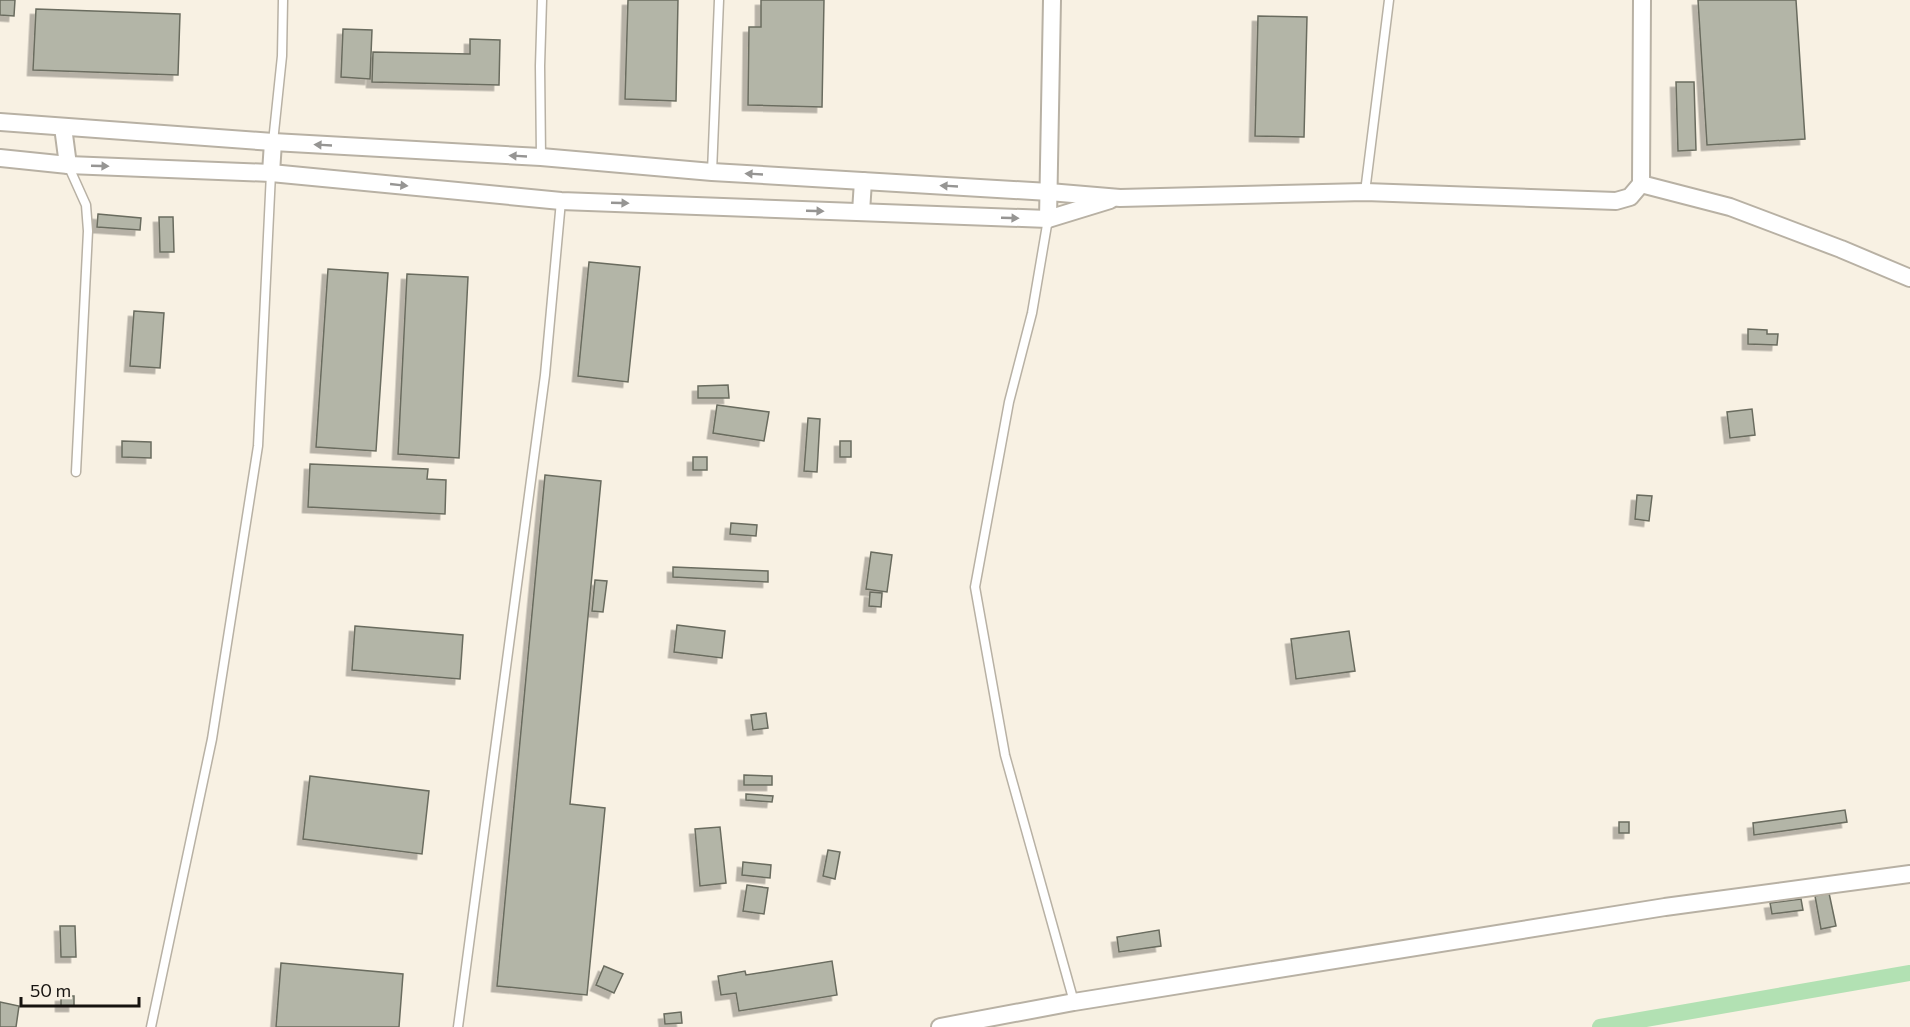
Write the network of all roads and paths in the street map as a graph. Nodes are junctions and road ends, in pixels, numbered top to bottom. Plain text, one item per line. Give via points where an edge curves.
1 (283, 0) edge
2 (542, 0) edge
3 (719, 0) edge
4 (1052, 0) edge
5 (1389, 0) edge
6 (1642, 0) edge
7 (0, 122) edge
8 (63, 127) junction
9 (273, 142) junction
10 (542, 157) junction
11 (0, 158) edge
12 (68, 165) junction
13 (712, 172) junction
14 (271, 173) junction
15 (863, 181) junction
16 (1641, 184) junction
17 (982, 188) junction
18 (1049, 192) junction
19 (1365, 192) junction
20 (1120, 198) junction
21 (561, 201) junction
22 (861, 212) junction
23 (984, 217) junction
24 (1047, 219) junction
25 (1910, 278) edge
26 (76, 472) dead end
27 (1910, 874) edge
28 (1074, 1002) junction
29 (151, 1027) edge
30 (458, 1027) edge
31 (940, 1027) edge

1 - 9 lane
2 - 10 lane
3 - 13 lane
4 - 18 street
5 - 19 lane
6 - 16 street
7 - 8 street
8 - 9 street
8 - 12 street
10 -> 9 street
9 - 14 street
10 - 13 street
11 - 12 street
12 -> 14 street
12 - 26 lane via 86,205 87,231
15 -> 13 street
14 -> 21 street
14 - 29 lane via 258,446 212,739
17 -> 15 street
15 - 22 street
16 - 19 street via 1630,197 1617,201
16 - 25 street via 1730,207
17 - 18 street
17 - 23 street
18 - 20 street
18 - 24 street
19 - 20 street
20 - 24 street
21 -> 22 street
21 - 30 lane via 545,375
22 - 23 street
23 -> 24 street
24 - 28 lane via 1032,313 1009,402 975,587 1005,755
27 - 28 street via 1653,909
28 - 31 street

